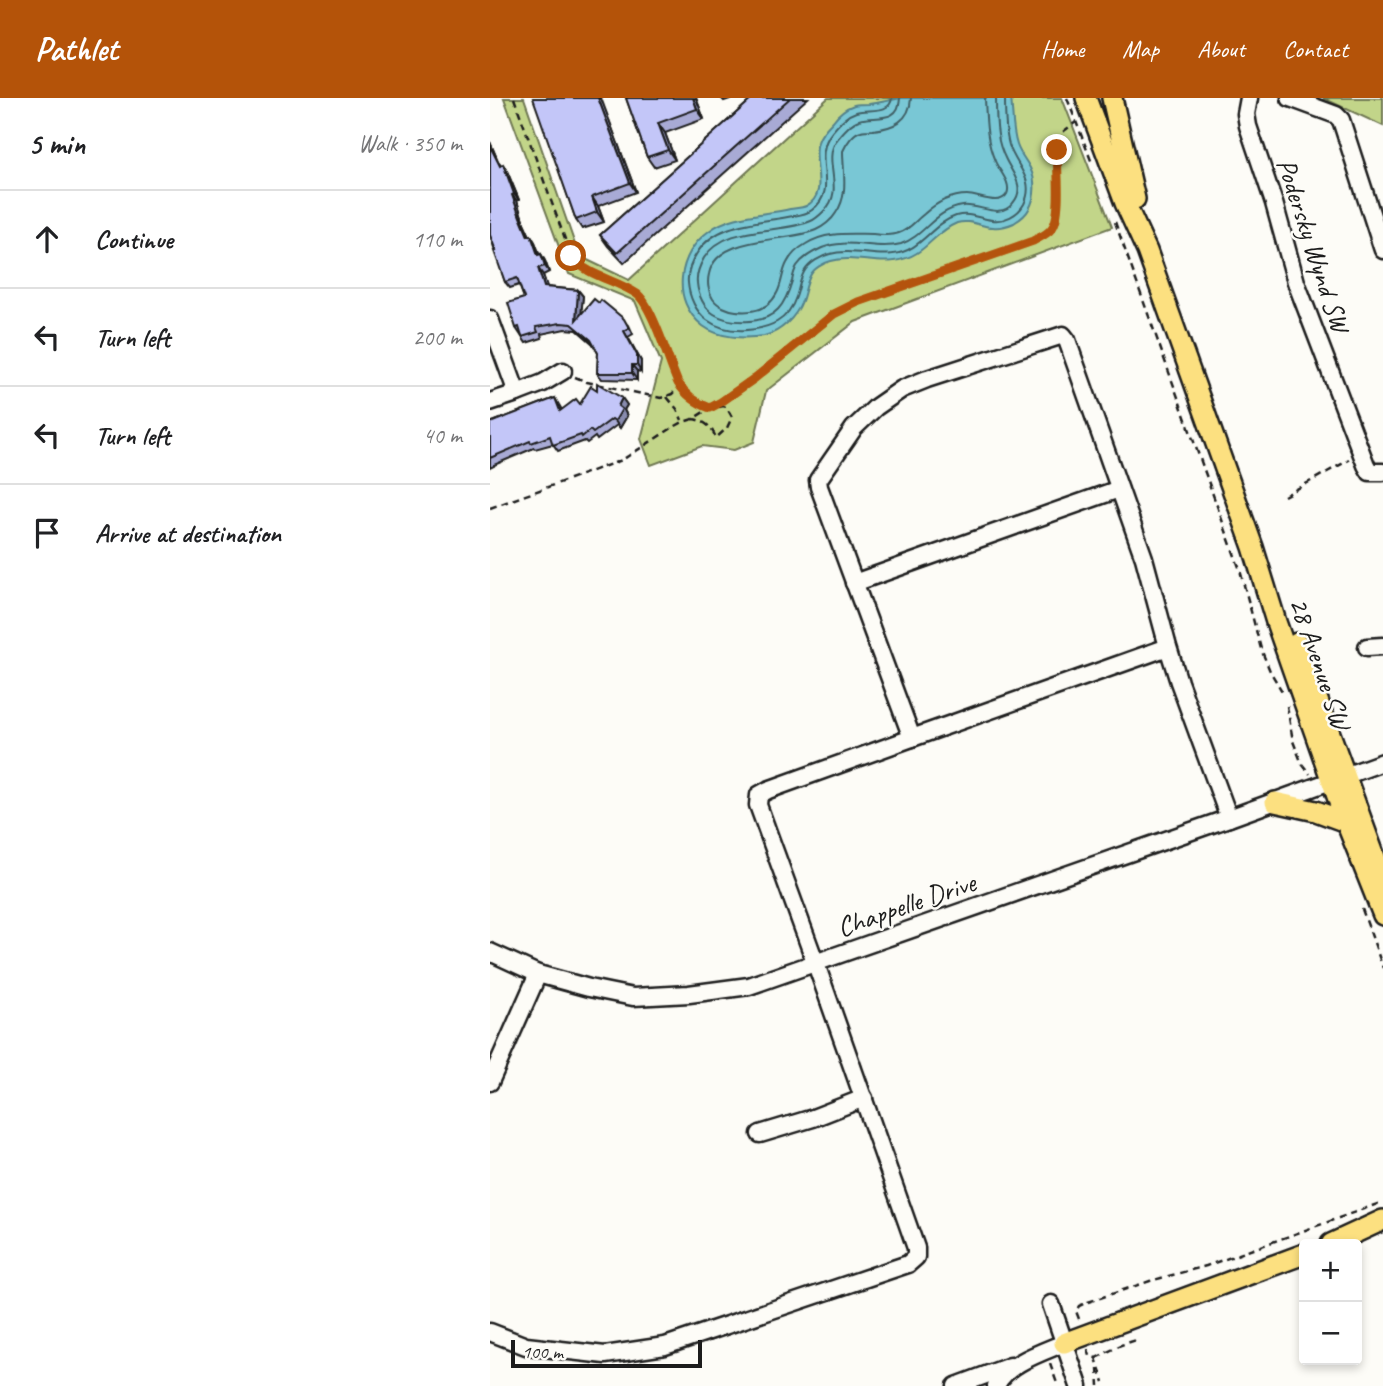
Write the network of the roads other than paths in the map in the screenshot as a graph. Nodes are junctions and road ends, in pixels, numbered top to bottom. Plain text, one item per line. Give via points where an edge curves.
1 (1112, 98) edge
2 (1249, 98) edge
3 (1290, 98) edge
4 (1085, 108) edge
5 (1383, 250) edge
6 (1147, 251) junction
7 (490, 319) edge
8 (563, 371) road end
9 (517, 393) junction
10 (490, 402) edge
11 (1383, 472) edge
12 (1119, 489) junction
13 (854, 583) junction
14 (1168, 647) junction
15 (912, 738) junction
16 (1383, 762) edge
17 (1339, 778) junction
18 (1275, 802) junction
19 (1229, 818) junction
20 (1346, 822) junction
21 (1383, 879) edge
22 (1383, 915) edge
23 (490, 952) edge
24 (816, 964) junction
25 (538, 974) junction
26 (490, 1083) edge
27 (864, 1098) junction
28 (760, 1134) dead end
29 (1383, 1220) edge
30 (1383, 1236) edge
31 (1299, 1256) edge
32 (1051, 1304) dead end
33 (490, 1332) edge
34 (1054, 1347) junction
35 (1026, 1360) junction
36 (956, 1386) edge
37 (996, 1386) edge
38 (1079, 1386) edge

1 - 6 main road, 28 Avenue SW
2 - 11 street, Podersky Wynd SW via 1248,126 1293,271 1361,453 1370,472
3 - 5 street via 1341,120
4 - 6 main road, 28 Avenue SW
6 - 17 main road, 28 Avenue SW via 1276,622
7 - 9 street
8 - 9 street
9 - 10 street
12 - 13 street
12 - 13 street via 1063,335 927,379 902,388 876,407 854,428 818,480
12 - 14 street
13 - 15 street
14 - 15 street
14 - 19 street
15 - 24 street via 759,794 758,806
16 - 17 street, Chappelle Drive
17 - 18 street, Chappelle Drive
17 - 20 main road, 28 Avenue SW
17 - 21 main road, 28 Avenue SW
18 - 19 street, Chappelle Drive
18 - 20 main road
19 - 24 street, Chappelle Drive
20 - 22 main road, 28 Avenue SW
23 - 25 street, Chappelle Drive
24 - 25 street, Chappelle Drive via 749,986 633,997
24 - 27 street
25 - 26 street
27 - 28 street
27 - 33 street via 916,1248 916,1257 908,1264 665,1346 605,1355 526,1346
29 - 30 main road via 1331,1244
31 - 34 main road
32 - 34 street
34 - 35 street
34 - 38 street
35 - 36 street
35 - 37 street via 1003,1374

